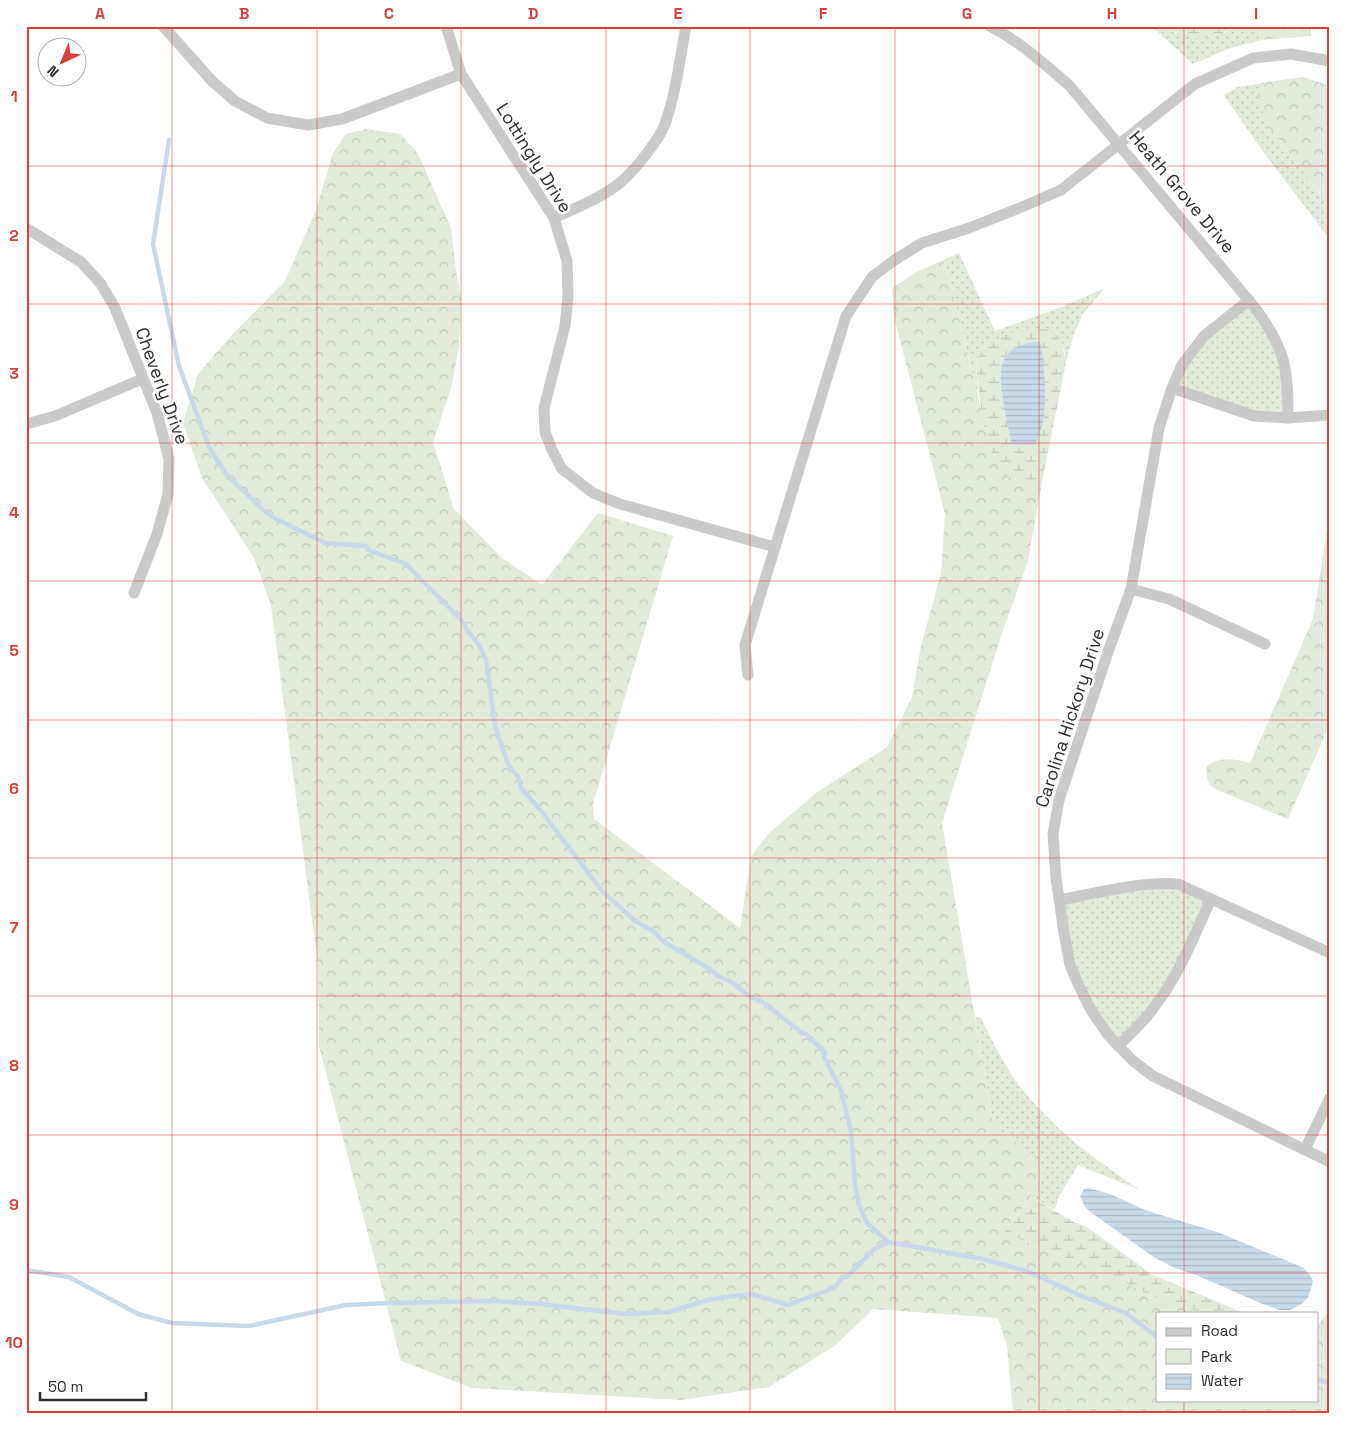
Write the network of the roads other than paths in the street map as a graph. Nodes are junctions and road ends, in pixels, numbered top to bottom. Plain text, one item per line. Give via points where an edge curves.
1 (163, 26) edge
2 (446, 26) edge
3 (686, 26) edge
4 (990, 26) edge
5 (1330, 61) edge
6 (461, 74) junction
7 (1120, 144) junction
8 (554, 218) junction
9 (26, 228) edge
10 (1249, 300) junction
11 (142, 379) junction
12 (1172, 388) junction
13 (1330, 415) edge
14 (1288, 418) junction
15 (26, 424) edge
16 (775, 547) junction
17 (1131, 589) junction
18 (134, 593) dead end
19 (1265, 644) dead end
20 (748, 674) dead end
21 (1211, 899) junction
22 (1060, 900) junction
23 (1330, 954) edge
24 (1118, 1046) junction
25 (1330, 1098) edge
26 (1305, 1149) junction
27 (1330, 1162) edge

1 - 6 street via 212,81 235,100 275,120 308,125 342,119
2 - 6 street, Lottingly Drive
3 - 8 street via 664,125 644,158 621,182
4 - 7 street, Heath Grove Drive via 1069,85
5 - 7 street via 1291,54 1253,58 1195,84
6 - 8 street, Lottingly Drive
7 - 10 street, Heath Grove Drive
7 - 16 street via 1062,190 969,228 922,242 872,277 846,316
8 - 16 street, Lottingly Drive via 566,261 568,297 565,326 544,408 545,432 562,469 593,493 620,504
9 - 11 street, Cheverly Drive via 81,262 101,284
10 - 12 street, Carolina Hickory Drive via 1204,336 1182,364
10 - 14 street, Heath Grove Drive via 1273,334 1284,359
11 - 15 street via 55,416
11 - 18 street, Cheverly Drive via 157,413 170,459 168,494 160,526
12 - 14 street via 1254,416
12 - 17 street, Carolina Hickory Drive via 1159,428
13 - 14 street
16 - 20 street via 745,645
17 - 19 street via 1178,603
17 - 22 street, Carolina Hickory Drive via 1059,800 1053,834
21 - 22 street via 1178,884 1164,884
21 - 23 street
21 - 24 street via 1172,981 1155,1007
22 - 24 street, Carolina Hickory Drive via 1070,965 1091,1010
24 - 26 street, Carolina Hickory Drive via 1153,1076
25 - 26 street
26 - 27 street, Carolina Hickory Drive

